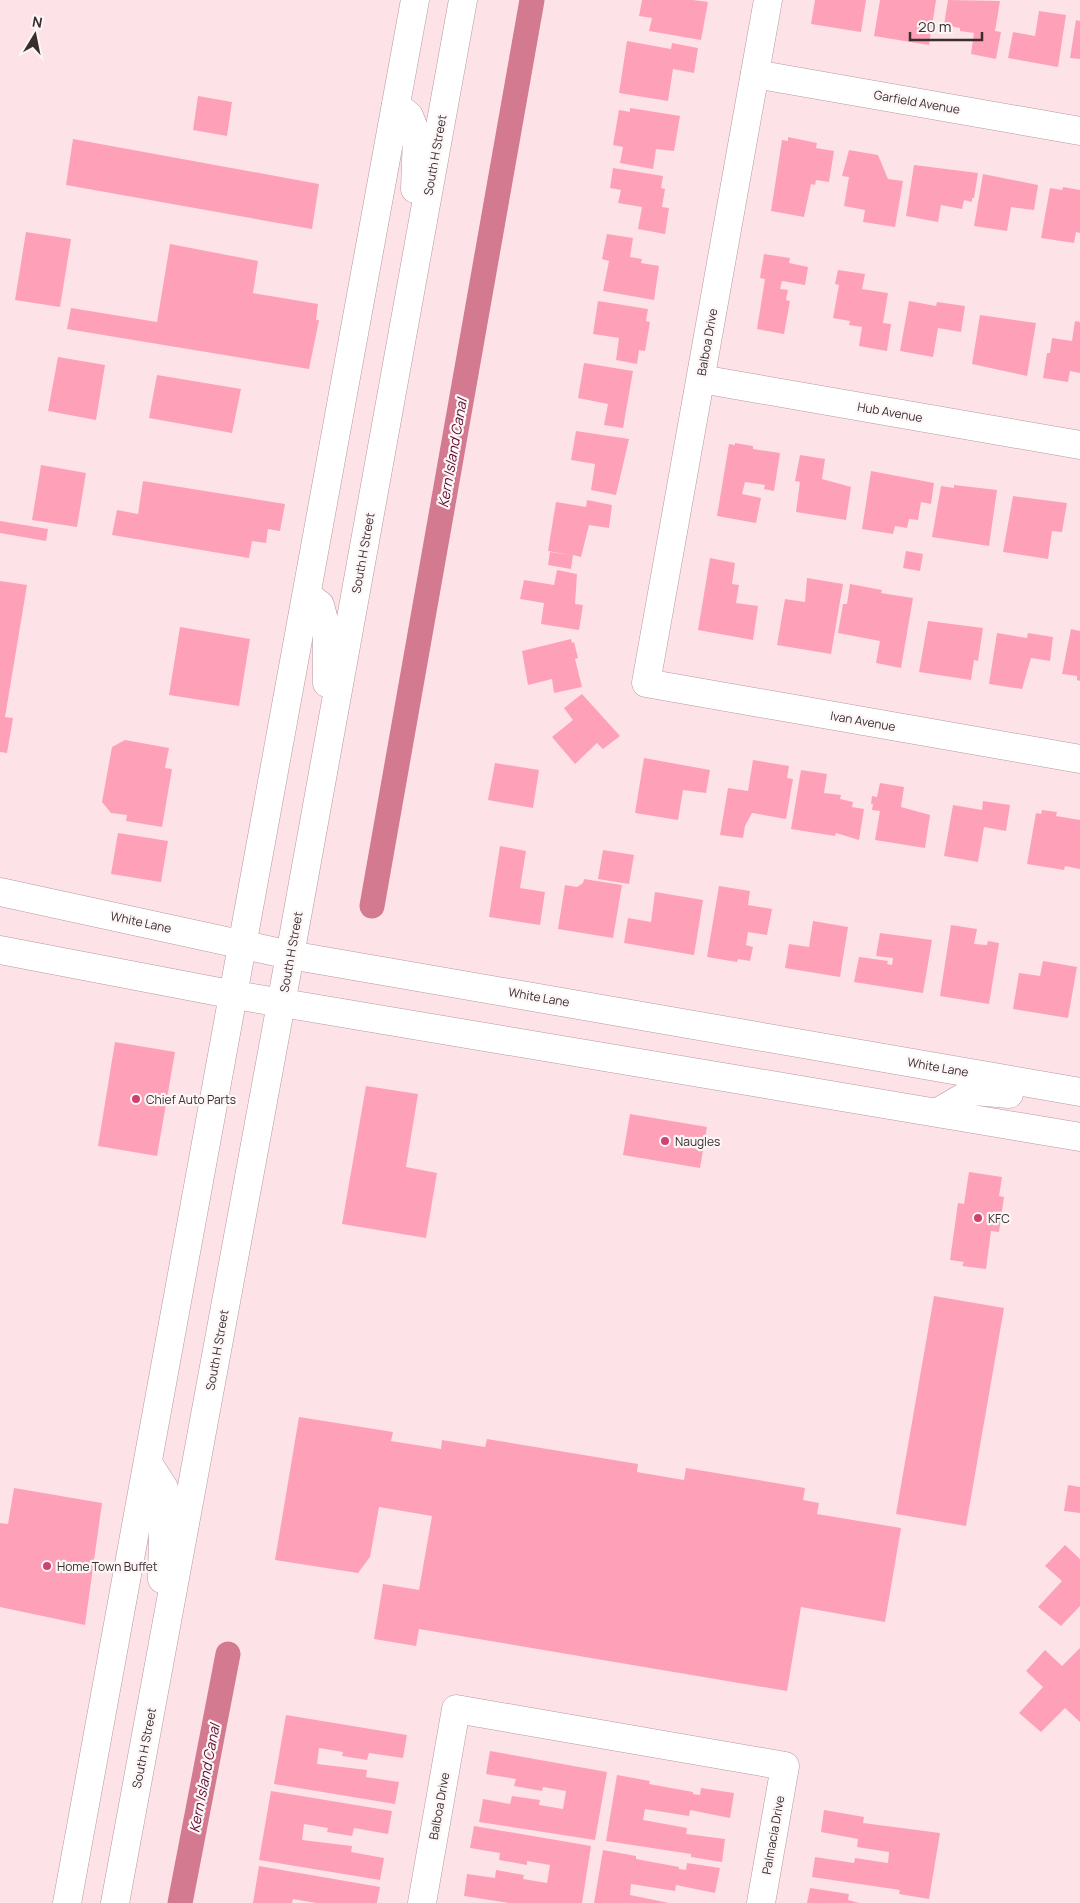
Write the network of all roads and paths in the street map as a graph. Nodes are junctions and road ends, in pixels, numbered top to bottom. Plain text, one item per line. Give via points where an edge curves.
1 (415, 0) edge
2 (463, 0) edge
3 (768, 0) edge
4 (755, 74) junction
5 (396, 105) junction
6 (1080, 131) edge
7 (411, 288) junction
8 (700, 379) junction
9 (1080, 445) edge
10 (307, 595) junction
11 (646, 683) joint
12 (326, 757) junction
13 (1080, 759) edge
14 (0, 892) edge
15 (244, 944) junction
16 (0, 950) edge
17 (290, 955) junction
18 (235, 994) junction
19 (282, 1002) junction
20 (1080, 1092) edge
21 (1080, 1101) edge
22 (938, 1112) junction
23 (1080, 1137) edge
24 (148, 1464) junction
25 (160, 1658) junction
26 (456, 1709) joint
27 (68, 1903) edge
28 (115, 1903) edge
29 (422, 1903) edge
30 (761, 1903) edge

1 - 5 street
2 - 7 street, South H Street
3 - 4 street, Balboa Drive
4 - 6 street, Garfield Avenue
4 - 8 street, Balboa Drive
5 - 7 street via 409,116 417,136
5 - 10 street
7 - 12 street, South H Street
8 - 9 street, Hub Avenue
8 - 11 street, Balboa Drive
10 - 12 street via 320,605 327,632
10 - 15 street
11 - 13 street, Ivan Avenue
12 - 17 street, South H Street
14 - 15 street, White Lane
15 - 17 street, White Lane
15 - 18 street
16 - 18 street
17 - 19 street, South H Street
17 - 20 street, White Lane
18 - 19 street
18 - 24 street
19 - 22 street
19 - 25 street, South H Street
21 - 22 street via 974,1091
22 - 23 street
24 - 25 street via 164,1488
24 - 27 street
25 - 28 street, South H Street
26 - 29 street, Balboa Drive
26 - 30 street, Palmacia Drive via 785,1766

